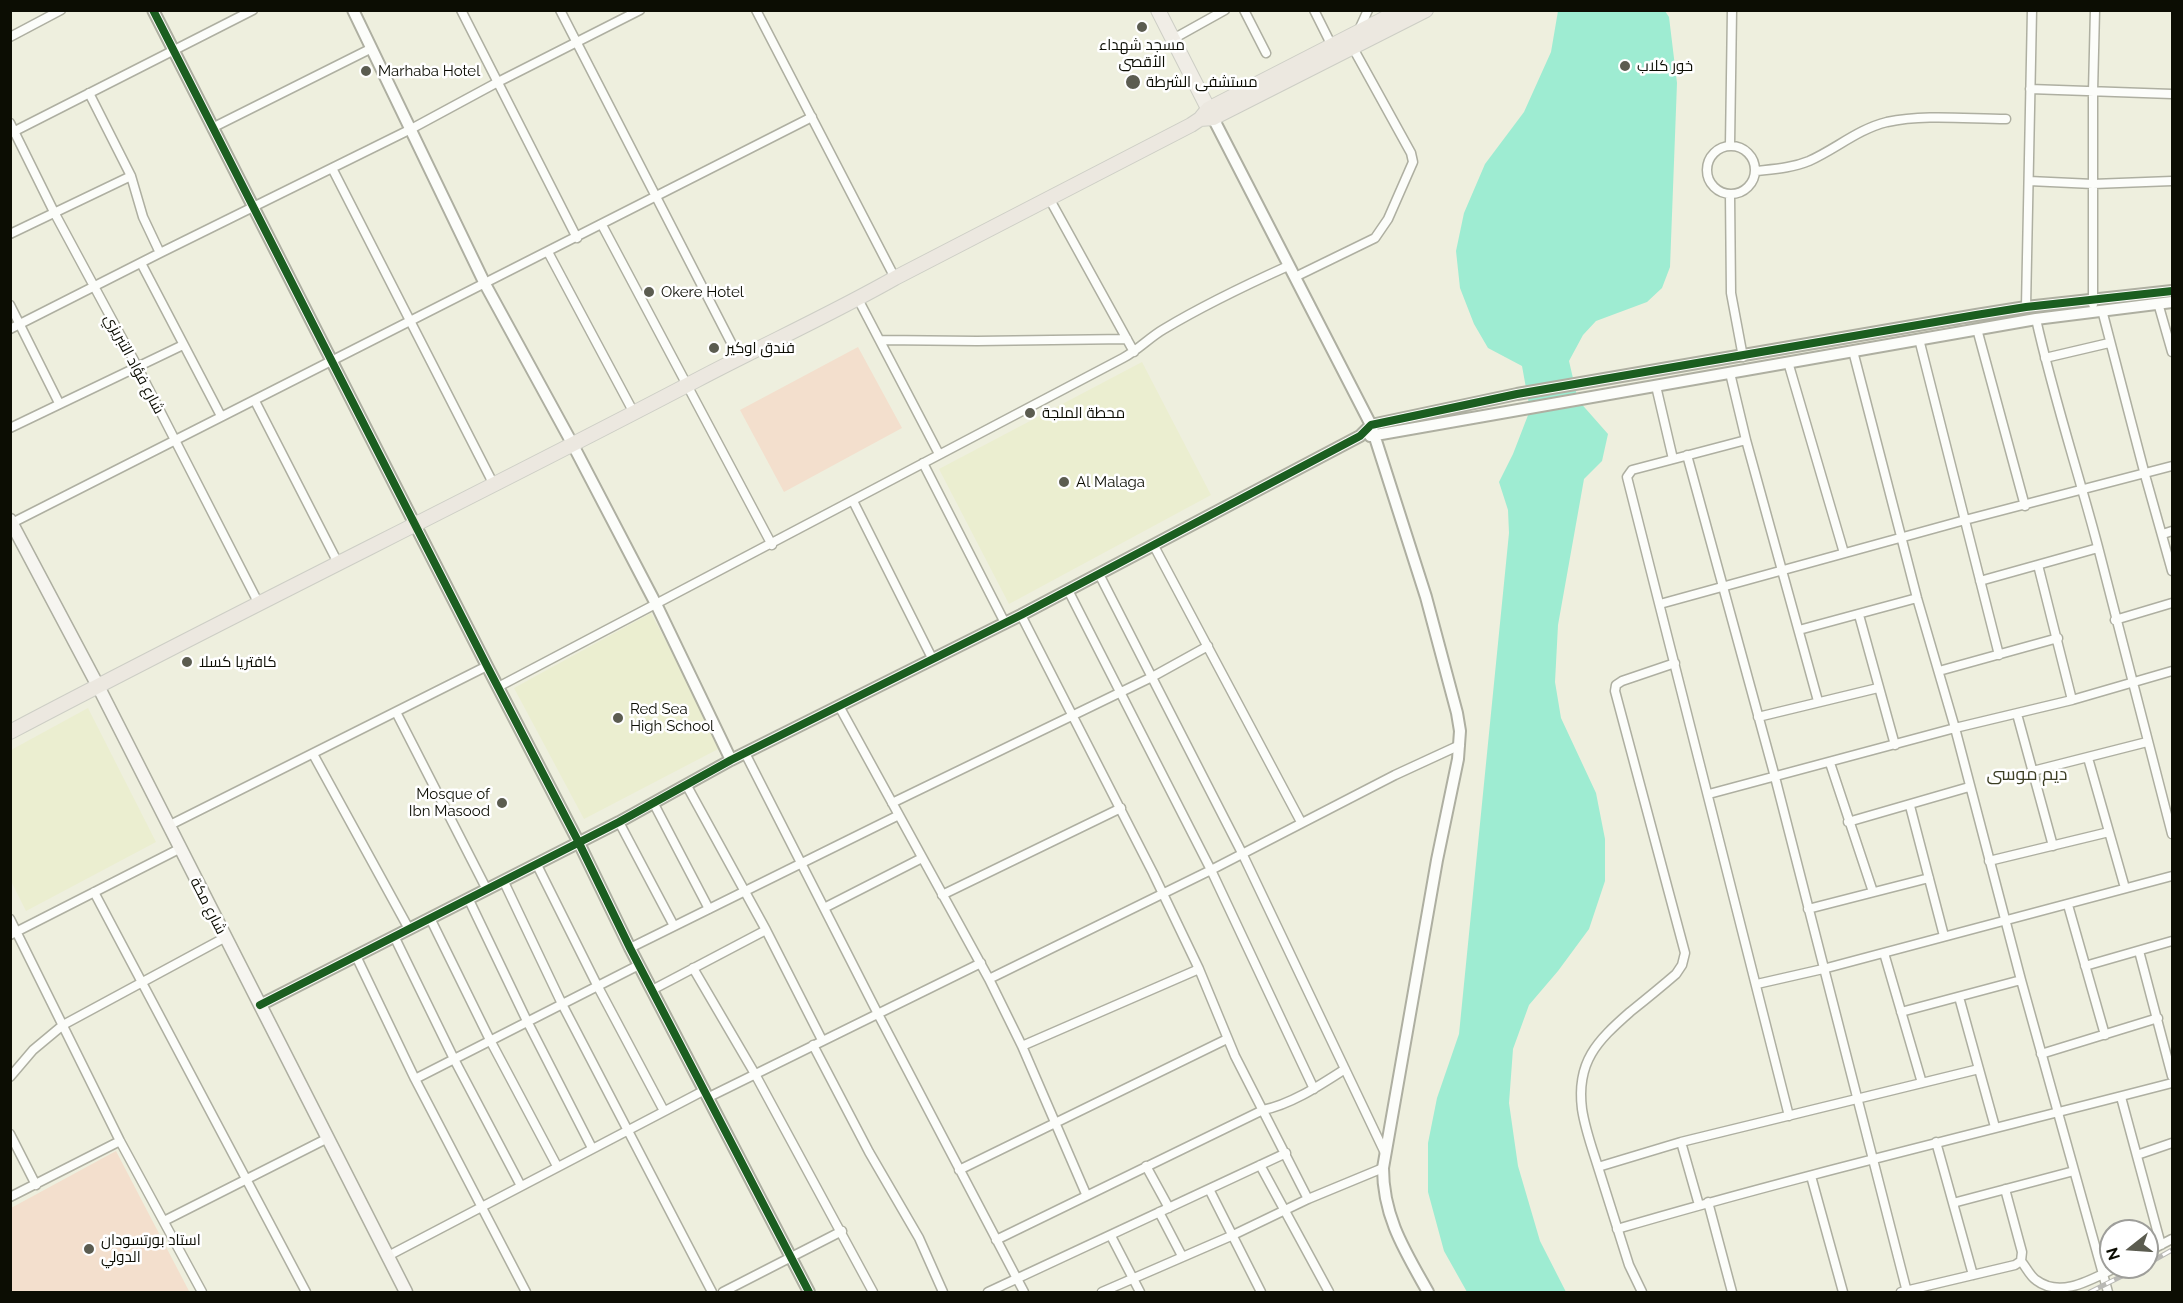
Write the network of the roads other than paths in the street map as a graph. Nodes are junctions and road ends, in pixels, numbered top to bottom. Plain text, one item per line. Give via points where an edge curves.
1 (61, 10) edge
2 (153, 10) edge
3 (253, 10) edge
4 (353, 10) edge
5 (461, 10) edge
6 (560, 10) edge
7 (640, 10) edge
8 (756, 10) edge
9 (1158, 10) edge
10 (1225, 10) edge
11 (1244, 10) edge
12 (1314, 10) edge
13 (1368, 10) edge
14 (1401, 10) edge
15 (1426, 10) edge
16 (1732, 10) edge
17 (2032, 10) edge
18 (2095, 10) edge
19 (1358, 32) junction
20 (10, 37) edge
21 (1173, 39) junction
22 (575, 43) junction
23 (1332, 46) junction
24 (372, 48) junction
25 (1353, 48) junction
26 (173, 50) junction
27 (1266, 53) dead end
28 (498, 82) junction
29 (2030, 89) junction
30 (2093, 92) junction
31 (89, 93) junction
32 (2172, 94) edge
33 (1207, 115) junction
34 (812, 117) junction
35 (2006, 118) dead end
36 (212, 128) junction
37 (12, 129) edge
38 (411, 129) junction
39 (1730, 145) junction
40 (332, 168) junction
41 (1756, 171) junction
42 (131, 176) junction
43 (2030, 181) junction
44 (2172, 181) edge
45 (2093, 184) junction
46 (1730, 194) junction
47 (656, 196) junction
48 (1048, 198) junction
49 (252, 207) junction
50 (54, 212) junction
51 (602, 225) junction
52 (10, 234) edge
53 (577, 238) junction
54 (548, 252) junction
55 (160, 253) junction
56 (141, 263) junction
57 (1288, 266) junction
58 (1295, 277) junction
59 (895, 278) junction
60 (485, 284) junction
61 (94, 288) junction
62 (2172, 291) edge
63 (2094, 298) junction
64 (858, 299) junction
65 (2172, 302) edge
66 (2158, 303) junction
67 (10, 305) edge
68 (2026, 307) junction
69 (2098, 310) junction
70 (2036, 319) junction
71 (409, 322) junction
72 (20, 324) junction
73 (10, 329) edge
74 (1977, 329) junction
75 (1127, 339) junction
76 (1919, 339) junction
77 (880, 340) junction
78 (2109, 343) junction
79 (183, 345) junction
80 (1853, 351) junction
81 (1134, 352) junction
82 (2172, 352) edge
83 (1743, 357) junction
84 (739, 358) junction
85 (2045, 358) junction
86 (331, 361) junction
87 (1788, 362) junction
88 (137, 366) junction
89 (1730, 373) junction
90 (687, 385) junction
91 (1656, 386) junction
92 (255, 401) junction
93 (59, 403) junction
94 (634, 413) junction
95 (221, 416) junction
96 (1371, 425) junction
97 (10, 428) edge
98 (1360, 436) junction
99 (1374, 436) junction
100 (1746, 440) junction
101 (174, 441) junction
102 (573, 445) junction
103 (939, 454) junction
104 (1687, 455) junction
105 (1673, 459) junction
106 (923, 463) junction
107 (2172, 466) edge
108 (2145, 475) junction
109 (494, 485) junction
110 (2082, 491) junction
111 (853, 501) junction
112 (2025, 506) junction
113 (1965, 520) junction
114 (11, 522) edge
115 (416, 526) junction
116 (2172, 531) edge
117 (2163, 534) junction
118 (1901, 538) junction
119 (772, 545) junction
120 (1154, 546) junction
121 (2098, 548) junction
122 (1844, 553) junction
123 (338, 563) junction
124 (2038, 565) junction
125 (1782, 570) junction
126 (2172, 571) edge
127 (1099, 574) junction
128 (1980, 581) junction
129 (1723, 587) junction
130 (1068, 590) junction
131 (1917, 598) junction
132 (2172, 603) edge
133 (259, 604) junction
134 (656, 604) junction
135 (1660, 604) junction
136 (1021, 615) junction
137 (1859, 615) junction
138 (2115, 620) junction
139 (1005, 623) junction
140 (1799, 630) junction
141 (2058, 638) junction
142 (1208, 646) junction
143 (1999, 654) junction
144 (932, 658) junction
145 (1675, 663) junction
146 (487, 666) junction
147 (1939, 671) junction
148 (2172, 671) edge
149 (1152, 677) junction
150 (2132, 682) junction
151 (98, 686) junction
152 (498, 687) junction
153 (1878, 688) junction
154 (1122, 692) junction
155 (2072, 700) junction
156 (1818, 701) junction
157 (839, 706) junction
158 (396, 712) junction
159 (2018, 714) junction
160 (1074, 716) junction
161 (1758, 717) junction
162 (1955, 728) junction
163 (10, 732) edge
164 (2147, 742) junction
165 (1460, 745) junction
166 (1895, 745) junction
167 (745, 753) junction
168 (313, 754) junction
169 (2088, 758) junction
170 (731, 760) junction
171 (1830, 763) junction
172 (2033, 771) junction
173 (1775, 777) junction
174 (687, 786) junction
175 (1969, 787) junction
176 (1709, 794) junction
177 (892, 803) junction
178 (654, 804) junction
179 (1910, 806) junction
180 (1121, 808) junction
181 (2170, 813) edge
182 (899, 815) junction
183 (619, 822) junction
184 (1301, 822) junction
185 (1848, 822) junction
186 (168, 826) junction
187 (2109, 832) junction
188 (2172, 834) edge
189 (579, 843) junction
190 (2053, 846) junction
191 (179, 849) junction
192 (1242, 853) junction
193 (922, 858) junction
194 (1989, 861) junction
195 (802, 864) junction
196 (537, 865) junction
197 (1211, 870) junction
198 (2172, 876) edge
199 (1929, 878) junction
200 (504, 882) junction
201 (2124, 888) junction
202 (487, 890) junction
203 (94, 892) junction
204 (745, 892) junction
205 (1873, 892) junction
206 (1163, 894) junction
207 (942, 895) junction
208 (469, 900) junction
209 (2068, 905) junction
210 (824, 908) junction
211 (709, 909) junction
212 (1808, 909) junction
213 (430, 918) junction
214 (10, 919) edge
215 (2005, 920) junction
216 (674, 926) junction
217 (409, 929) junction
218 (766, 930) junction
219 (14, 933) edge
220 (394, 936) junction
221 (1944, 936) junction
222 (224, 938) junction
223 (2172, 941) edge
224 (630, 948) junction
225 (2139, 951) junction
226 (1884, 953) junction
227 (356, 956) junction
228 (981, 963) junction
229 (639, 965) junction
230 (2085, 966) junction
231 (693, 968) junction
232 (1199, 969) junction
233 (1823, 969) junction
234 (989, 979) junction
235 (2020, 980) junction
236 (142, 983) junction
237 (1757, 984) junction
238 (597, 985) junction
239 (651, 990) junction
240 (1959, 997) junction
241 (562, 1004) junction
242 (260, 1005) junction
243 (1901, 1012) junction
244 (878, 1014) junction
245 (2158, 1018) junction
246 (526, 1021) junction
247 (63, 1025) junction
248 (2105, 1035) junction
249 (1227, 1039) junction
250 (490, 1040) junction
251 (822, 1040) junction
252 (813, 1045) junction
253 (1022, 1046) junction
254 (2041, 1054) junction
255 (454, 1059) junction
256 (1345, 1069) junction
257 (1979, 1069) junction
258 (755, 1074) junction
259 (2172, 1076) edge
260 (10, 1077) edge
261 (416, 1079) junction
262 (1922, 1083) junction
263 (2172, 1083) edge
264 (1314, 1089) junction
265 (707, 1094) junction
266 (2121, 1097) junction
267 (1857, 1100) junction
268 (664, 1110) junction
269 (1263, 1110) junction
270 (2057, 1112) junction
271 (1789, 1116) junction
272 (1055, 1121) junction
273 (1995, 1127) junction
274 (627, 1130) junction
275 (10, 1134) edge
276 (328, 1138) junction
277 (120, 1141) junction
278 (1681, 1142) junction
279 (1936, 1142) junction
280 (2172, 1144) edge
281 (592, 1148) junction
282 (1286, 1153) junction
283 (1385, 1153) junction
284 (2138, 1155) junction
285 (1873, 1159) junction
286 (1260, 1165) junction
287 (557, 1166) junction
288 (1146, 1166) junction
289 (1598, 1167) junction
290 (1383, 1168) junction
291 (959, 1170) junction
292 (2074, 1171) junction
293 (1811, 1176) junction
294 (246, 1178) junction
295 (36, 1185) junction
296 (521, 1186) junction
297 (1209, 1189) junction
298 (2005, 1189) junction
299 (1086, 1194) junction
300 (10, 1197) edge
301 (1308, 1199) junction
302 (1953, 1203) junction
303 (1703, 1204) junction
304 (482, 1206) junction
305 (1169, 1208) junction
306 (1286, 1210) junction
307 (1159, 1212) junction
308 (164, 1221) junction
309 (1617, 1229) junction
310 (842, 1231) junction
311 (1111, 1236) junction
312 (1231, 1236) junction
313 (2172, 1239) edge
314 (996, 1240) junction
315 (2161, 1245) joint
316 (388, 1256) junction
317 (1182, 1256) junction
318 (791, 1258) junction
319 (2021, 1261) junction
320 (2099, 1263) edge
321 (1973, 1275) junction
322 (2099, 1275) edge
323 (1132, 1278) junction
324 (1017, 1280) junction
325 (1260, 1292) edge
326 (1905, 1292) edge
327 (202, 1293) edge
328 (306, 1293) edge
329 (406, 1293) edge
330 (526, 1293) edge
331 (712, 1293) edge
332 (723, 1293) edge
333 (809, 1293) edge
334 (873, 1293) edge
335 (943, 1293) edge
336 (988, 1293) edge
337 (1024, 1293) edge
338 (1102, 1293) edge
339 (1140, 1293) edge
340 (1329, 1293) edge
341 (1428, 1293) edge
342 (1642, 1293) edge
343 (1732, 1293) edge
344 (1843, 1293) edge

1 - 20 street
2 - 26 street
3 - 26 street
4 - 24 street
5 - 28 street
6 - 22 street
7 - 22 street
8 - 34 street
9 - 21 main road
10 - 21 street
11 - 27 street
12 - 23 street
13 - 19 street
14 - 19 highway
15 - 25 highway
16 - 39 street
17 - 29 street
18 - 30 street
19 - 23 highway
21 - 33 main road
22 - 28 street
22 - 47 street
23 - 33 highway
24 - 36 street
24 - 38 street
25 - 33 highway
25 - 58 street via 1413,162 1388,219 1375,238
26 - 31 street
26 - 36 street
28 - 38 street
28 - 53 street
29 - 30 street
29 - 43 street
30 - 32 street
30 - 45 street
31 - 37 street
31 - 42 street
33 - 48 highway
33 - 57 street
34 - 47 street
34 - 59 street
35 - 41 street via 1887,122 1809,161
36 - 49 street
37 - 50 street, شارع فؤاد التبريزي
38 - 40 street
38 - 60 street
39 - 41 street via 1749,153
39 - 46 street via 1710,158 1707,174 1715,188
40 - 49 street
40 - 71 street
41 - 46 street via 1745,190
42 - 50 street
42 - 55 street via 143,217
43 - 45 street
43 - 68 street
44 - 45 street
45 - 63 street
46 - 83 street via 1731,293
47 - 51 street
47 - 84 street
48 - 59 highway
48 - 75 street
49 - 55 street
49 - 86 street
50 - 52 street
50 - 61 street, شارع فؤاد التبريزي
51 - 53 street
51 - 90 street
53 - 54 street
54 - 60 street
54 - 94 street
55 - 56 street
56 - 61 street
56 - 79 street
57 - 58 street
57 - 81 street via 1162,330
58 - 96 street
59 - 64 highway
60 - 71 street
60 - 102 street
61 - 72 street
61 - 88 street, شارع فؤاد التبريزي
62 - 63 street
63 - 68 street
63 - 69 street
64 - 77 street
64 - 84 highway
65 - 66 street
66 - 69 street
66 - 82 street
67 - 72 street
68 - 83 street
69 - 70 street
69 - 78 street
70 - 74 street
70 - 85 street
71 - 86 street
71 - 109 street
72 - 73 street
72 - 93 street
74 - 76 street
74 - 112 street
75 - 77 street
75 - 81 street
76 - 80 street
76 - 113 street
77 - 103 street
78 - 85 street
78 - 108 street
79 - 88 street
79 - 95 street
80 - 87 street
80 - 118 street
81 - 103 street
83 - 96 street via 1517,394
84 - 90 highway
85 - 110 street
86 - 92 street
86 - 115 street
87 - 89 street
87 - 122 street
88 - 93 street
88 - 101 street, شارع فؤاد التبريزي
89 - 91 street
89 - 100 street
90 - 94 highway
90 - 119 street
91 - 99 street
91 - 105 street
92 - 95 street
92 - 123 street
93 - 97 street
94 - 102 highway
95 - 101 street
96 - 98 street
96 - 99 street
98 - 99 street
98 - 120 street
99 - 165 street via 1433,620 1457,713
100 - 104 street
100 - 125 street
101 - 114 street
101 - 133 street, شارع فؤاد التبريزي
102 - 109 highway
102 - 134 street
103 - 106 street
104 - 105 street
104 - 129 street
105 - 135 street via 1632,470 1627,477
106 - 111 street
106 - 139 street
107 - 108 street
108 - 110 street
108 - 117 street
109 - 115 highway
110 - 112 street
110 - 121 street
111 - 119 street
111 - 144 street
112 - 113 street
113 - 118 street
113 - 128 street
114 - 151 main road, شارع مكة
115 - 123 highway
115 - 146 street
116 - 117 street
117 - 126 street
118 - 122 street
118 - 131 street
119 - 134 street
120 - 127 street
120 - 142 street
121 - 124 street
121 - 138 street
122 - 125 street
123 - 133 highway
124 - 128 street
124 - 141 street
125 - 129 street
125 - 140 street
127 - 130 street
127 - 149 street
128 - 143 street
129 - 135 street
129 - 161 street
130 - 136 street
130 - 154 street
131 - 137 street
131 - 147 street
132 - 138 street
133 - 151 highway
134 - 152 street
134 - 170 street
135 - 145 street
136 - 139 street
136 - 160 street
137 - 140 street
137 - 153 street
138 - 150 street
139 - 144 street
140 - 156 street
141 - 143 street
141 - 155 street
142 - 149 street
142 - 184 street
143 - 147 street
144 - 157 street
145 - 176 street
145 - 289 street via 1622,681 1615,691 1685,952 1676,974 1593,1048 1584,1070 1582,1110
146 - 152 street
146 - 158 street
147 - 162 street
148 - 150 street
149 - 154 street
149 - 192 street
150 - 155 street
150 - 164 street
151 - 163 highway
151 - 186 main road, شارع مكة
152 - 189 street
153 - 156 street
153 - 166 street
154 - 160 street
154 - 197 street
155 - 159 street
156 - 161 street
157 - 167 street
157 - 177 street
158 - 168 street
158 - 202 street
159 - 162 street
159 - 172 street
160 - 177 street
160 - 180 street
161 - 173 street
162 - 166 street
162 - 175 street
164 - 169 street
164 - 181 street
165 - 184 street
165 - 283 street
166 - 171 street
167 - 170 street
167 - 195 street
168 - 186 street
168 - 217 street
169 - 172 street
169 - 187 street
170 - 174 street
171 - 173 street
171 - 185 street
172 - 190 street
173 - 176 street
173 - 212 street
174 - 178 street
174 - 204 street
175 - 179 street
175 - 194 street
176 - 237 street
177 - 182 street
178 - 183 street
178 - 211 street
179 - 185 street
179 - 199 street
180 - 206 street
180 - 207 street
181 - 188 street
182 - 193 street
182 - 195 street
183 - 189 street
183 - 216 street
184 - 192 street
185 - 205 street
186 - 191 main road, شارع مكة
187 - 190 street
187 - 201 street
189 - 196 street
189 - 224 street
190 - 194 street
191 - 203 street
191 - 222 main road, شارع مكة
192 - 197 street
192 - 256 street
193 - 207 street
193 - 210 street
194 - 215 street
195 - 204 street
195 - 210 street
196 - 200 street
196 - 238 street
197 - 206 street
197 - 264 street
198 - 201 street
199 - 205 street
199 - 221 street
200 - 202 street
200 - 241 street
201 - 209 street
202 - 208 street
203 - 219 street
203 - 236 street
204 - 211 street
204 - 218 street
205 - 212 street
206 - 232 street
206 - 234 street
207 - 228 street
208 - 213 street
208 - 246 street
209 - 215 street
209 - 230 street
210 - 244 street
211 - 216 street
212 - 233 street
213 - 217 street
213 - 250 street
214 - 219 street
215 - 221 street
215 - 235 street
216 - 224 street
217 - 220 street
218 - 231 street
218 - 251 street
219 - 247 street
220 - 227 street
220 - 255 street
221 - 226 street
222 - 236 street
222 - 242 main road, شارع مكة
223 - 225 street
224 - 229 street
225 - 230 street
225 - 245 street
226 - 233 street
226 - 243 street
227 - 242 street
227 - 261 street
228 - 234 street
228 - 244 street
229 - 238 street
229 - 239 street
230 - 248 street
231 - 239 street
231 - 258 street
232 - 249 street
232 - 253 street
233 - 237 street
233 - 267 street
234 - 253 street
235 - 240 street
235 - 254 street
236 - 247 street
236 - 294 street
237 - 271 street
238 - 241 street
238 - 268 street
239 - 265 street
240 - 243 street
240 - 257 street
241 - 246 street
241 - 274 street
242 - 276 main road, شارع مكة
243 - 262 street
244 - 251 street
244 - 291 street
245 - 248 street
245 - 259 street
246 - 250 street
246 - 281 street
247 - 260 street via 33,1050
247 - 277 street
248 - 254 street
249 - 269 street
249 - 272 street
250 - 255 street
250 - 287 street
251 - 252 street
252 - 258 street
252 - 335 street via 919,1238
253 - 272 street
254 - 270 street
255 - 261 street
255 - 296 street
256 - 264 street
256 - 283 street
257 - 262 street
257 - 273 street
258 - 265 street
258 - 310 street
261 - 304 street
262 - 267 street
263 - 266 street
264 - 269 street
265 - 268 street
265 - 318 street
266 - 270 street
266 - 284 street
267 - 271 street
267 - 285 street
268 - 274 street
269 - 282 street
269 - 288 street
270 - 273 street
270 - 292 street
271 - 278 street
272 - 291 street
272 - 299 street
273 - 279 street
274 - 281 street
274 - 331 street
275 - 295 street
276 - 294 street
276 - 316 main road, شارع مكة
277 - 295 street
277 - 308 street
278 - 289 street
278 - 303 street
279 - 285 street
279 - 302 street
280 - 284 street
281 - 287 street
282 - 286 street
282 - 301 street
283 - 290 street
284 - 315 street
285 - 293 street
285 - 326 street
286 - 297 street
286 - 306 street
287 - 296 street
288 - 299 street
288 - 305 street
289 - 309 street
290 - 301 street
290 - 341 street via 1389,1216
291 - 314 street
292 - 298 street
292 - 320 street
293 - 303 street
293 - 344 street
294 - 308 street
294 - 328 street
295 - 300 street
296 - 304 street
297 - 305 street
297 - 312 street
298 - 302 street
298 - 319 street
299 - 314 street
301 - 306 street
302 - 321 street
303 - 309 street
303 - 343 street
304 - 316 street
304 - 330 street
305 - 307 street
306 - 312 street
306 - 340 street
307 - 311 street
307 - 317 street
308 - 327 street
309 - 342 street
310 - 318 street
310 - 334 street
311 - 323 street
311 - 324 street
312 - 317 street
312 - 325 street
313 - 315 street
314 - 324 street
316 - 329 main road, شارع مكة
317 - 323 street
318 - 332 street
318 - 333 street
319 - 321 street
319 - 322 street via 2034,1279 2050,1288 2067,1288
321 - 326 street
323 - 338 street
323 - 339 street
324 - 336 street
324 - 337 street

